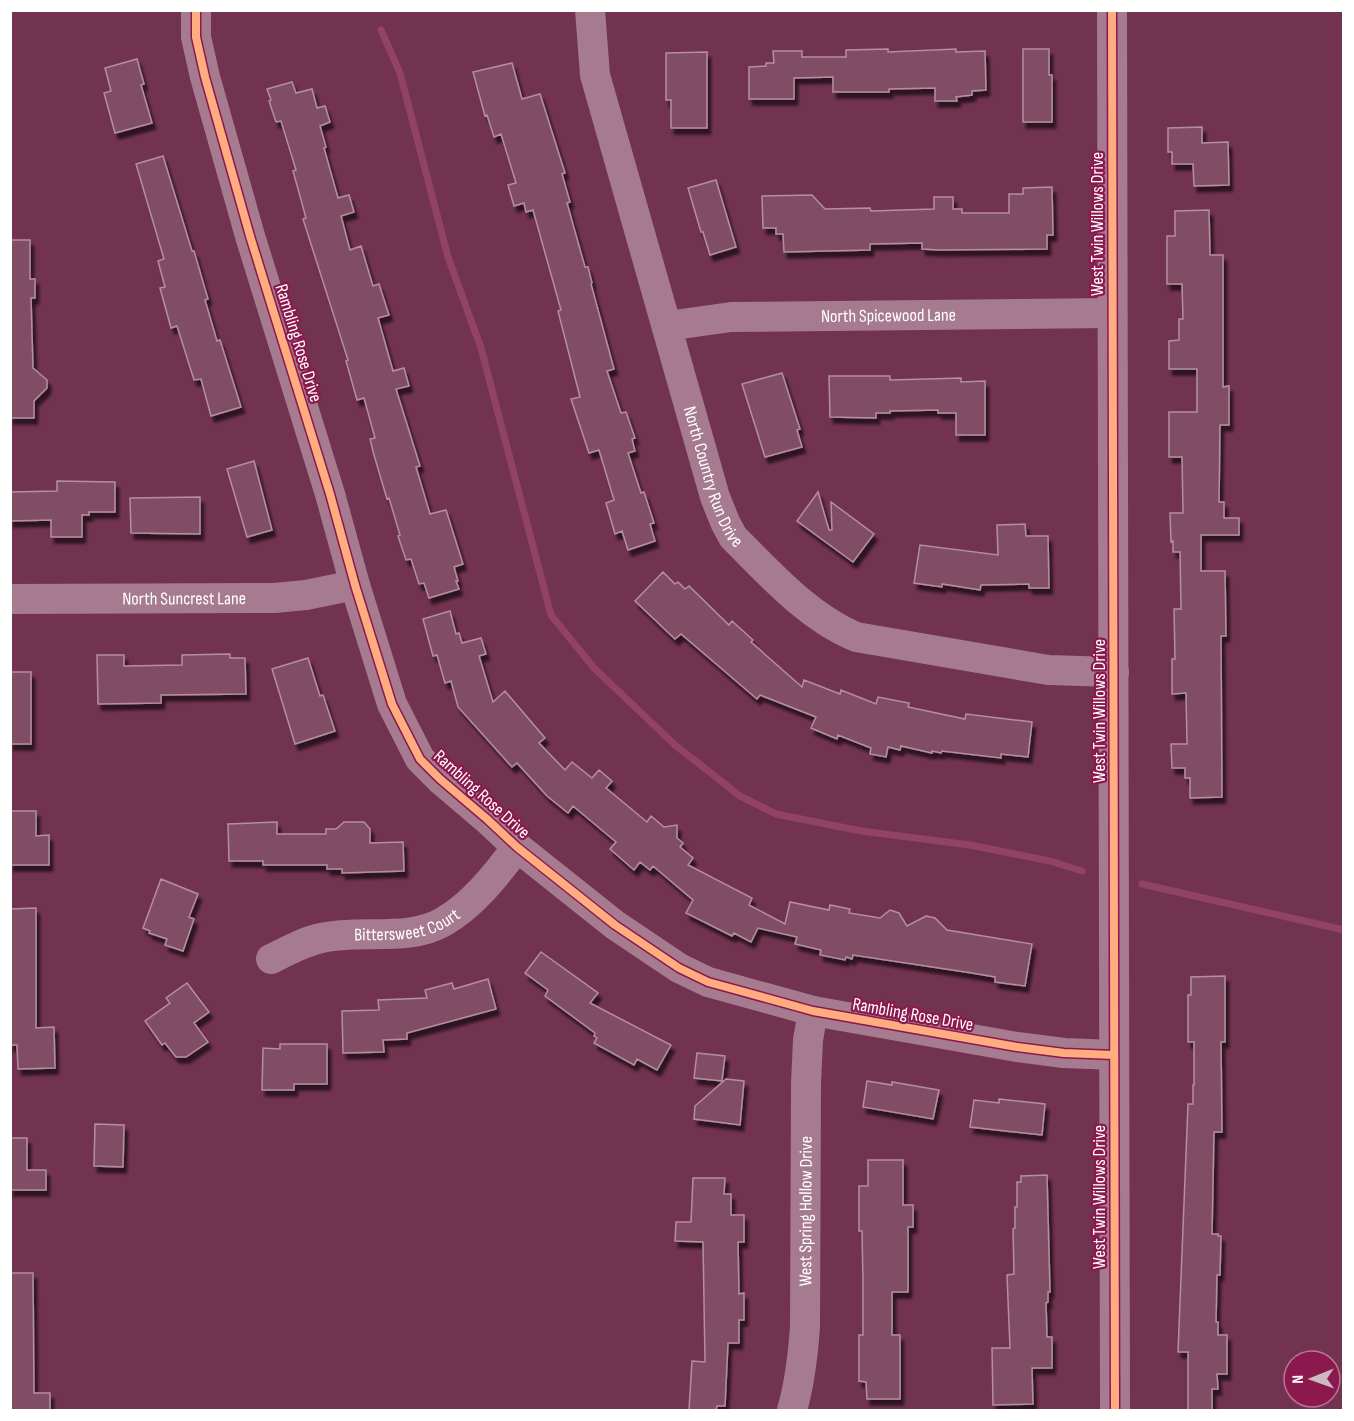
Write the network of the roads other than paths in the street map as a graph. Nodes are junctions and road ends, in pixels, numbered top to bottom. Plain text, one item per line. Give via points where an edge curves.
1 (196, 10) edge
2 (590, 10) edge
3 (1112, 10) edge
4 (1112, 313) junction
5 (667, 326) junction
6 (355, 585) junction
7 (10, 599) edge
8 (1114, 672) junction
9 (517, 847) junction
10 (271, 959) dead end
11 (813, 1011) junction
12 (1114, 1055) junction
13 (792, 1410) edge
14 (1115, 1410) edge

1 - 6 street, Rambling Rose Drive via 196,37 208,88
2 - 5 street, North Country Run Drive via 595,75
3 - 4 street, West Twin Willows Drive
4 - 5 street, North Spicewood Lane via 731,317
4 - 8 street, West Twin Willows Drive
5 - 8 street, North Country Run Drive via 725,522 733,537 816,615 856,637 1048,670
6 - 7 street, North Suncrest Lane via 274,598
6 - 9 street, Rambling Rose Drive via 392,704 420,759
8 - 12 street, West Twin Willows Drive
9 - 10 street, Bittersweet Court via 497,875 443,923 419,931 323,937
9 - 11 street, Rambling Rose Drive via 615,925 679,968 727,988
11 - 12 street, Rambling Rose Drive via 1017,1047
11 - 13 street, West Spring Hollow Drive via 806,1084 805,1327 803,1362
12 - 14 street, West Twin Willows Drive

